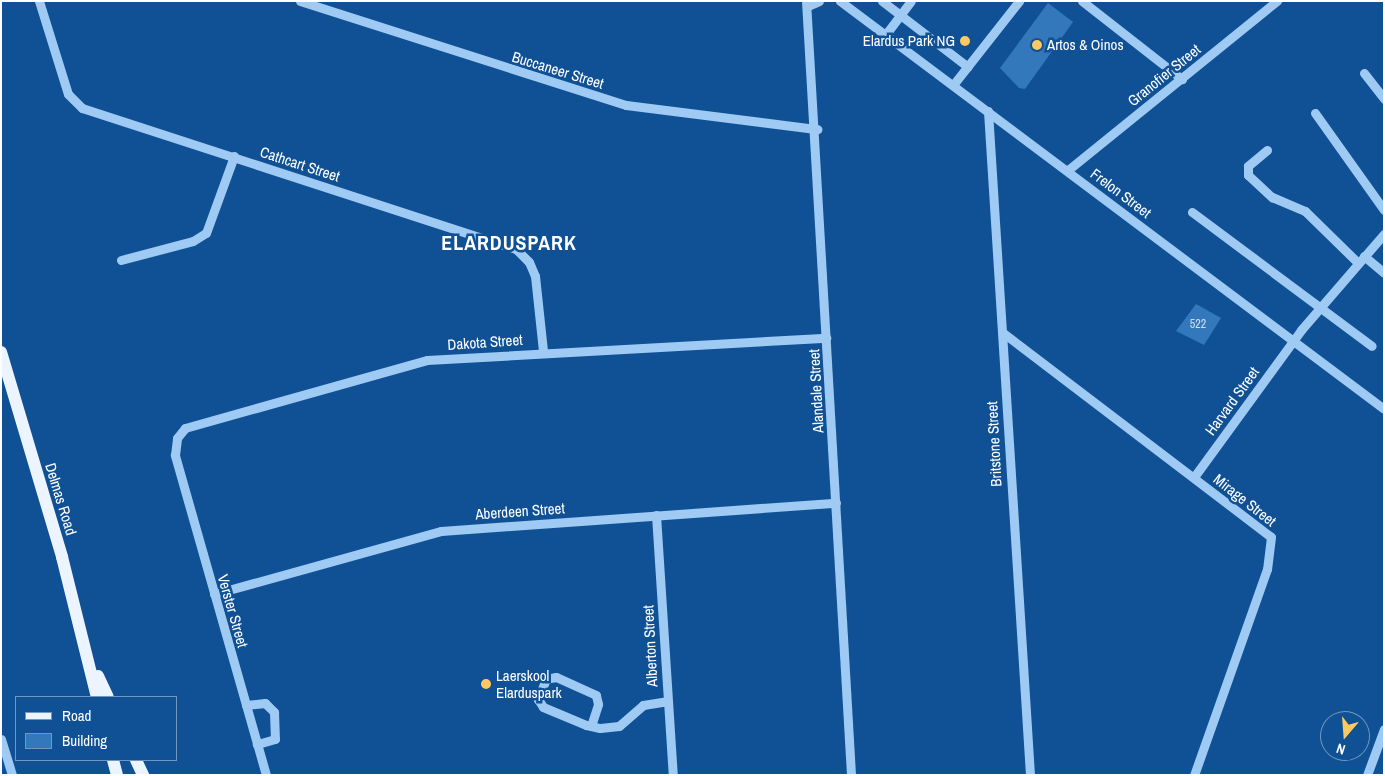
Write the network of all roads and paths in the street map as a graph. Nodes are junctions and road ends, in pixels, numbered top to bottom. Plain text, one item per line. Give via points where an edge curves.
1 (39, 1) edge
2 (300, 1) edge
3 (819, 1) edge
4 (840, 1) edge
5 (882, 1) edge
6 (911, 1) edge
7 (1019, 1) edge
8 (1082, 1) edge
9 (1277, 1) edge
10 (807, 4) edge
11 (901, 15) junction
12 (886, 34) junction
13 (968, 67) junction
14 (1364, 73) dead end
15 (1182, 79) junction
16 (953, 85) junction
17 (1384, 99) edge
18 (988, 111) junction
19 (1315, 113) dead end
20 (817, 129) junction
21 (1267, 150) dead end
22 (234, 156) junction
23 (1068, 170) junction
24 (1384, 210) edge
25 (1192, 212) dead end
26 (1384, 234) edge
27 (121, 260) dead end
28 (1360, 260) junction
29 (1384, 273) edge
30 (1319, 307) junction
31 (1002, 332) junction
32 (826, 338) junction
33 (1293, 340) junction
34 (1372, 346) dead end
35 (543, 351) junction
36 (1, 352) edge
37 (1384, 409) edge
38 (175, 454) joint
39 (1194, 477) junction
40 (836, 503) junction
41 (656, 515) junction
42 (214, 594) junction
43 (89, 655) junction
44 (97, 696) edge
45 (108, 696) edge
46 (667, 701) junction
47 (246, 705) junction
48 (591, 726) junction
49 (1384, 729) edge
50 (1, 739) edge
51 (257, 744) junction
52 (113, 761) edge
53 (136, 761) edge
54 (12, 775) edge
55 (117, 775) edge
56 (143, 775) edge
57 (266, 775) edge
58 (673, 775) edge
59 (851, 775) edge
60 (1030, 775) edge
61 (1194, 775) edge
62 (1367, 775) edge

1 - 22 street, Cathcart Street via 74,102 89,111
2 - 20 street, Buccaneer Street via 626,104
3 - 10 street
4 - 12 street, Frelon Street
5 - 11 street
6 - 11 street
7 - 13 street
8 - 15 street
9 - 15 street, Granofier Street
10 - 20 street, Alandale Street
11 - 12 street
11 - 13 street
12 - 16 street, Frelon Street
13 - 16 street
14 - 17 street
15 - 23 street, Granofier Street
16 - 18 street, Frelon Street
18 - 23 street, Frelon Street
18 - 31 street, Britstone Street
19 - 24 street
20 - 32 street, Alandale Street
21 - 28 street via 1248,166 1248,175 1272,197 1305,212
22 - 27 street via 206,233 193,242
22 - 35 street, Cathcart Street via 516,249 529,262 535,276
23 - 33 street, Frelon Street
25 - 30 street
26 - 28 street, Harvard Street
28 - 29 street
28 - 30 street, Harvard Street
30 - 33 street, Harvard Street
30 - 34 street
31 - 39 street, Mirage Street
31 - 60 street, Britstone Street
32 - 35 street, Dakota Street
32 - 40 street, Alandale Street
33 - 37 street, Frelon Street
33 - 39 street, Harvard Street
35 - 38 street, Dakota Street via 404,364 192,425 179,434
36 - 43 main road, Delmas Road
38 - 42 street, Verster Street
39 - 61 street, Mirage Street via 1271,537 1272,545
40 - 41 street, Aberdeen Street
40 - 59 street, Alandale Street
41 - 42 street, Aberdeen Street via 440,531
41 - 46 street, Alberton Street
42 - 47 street, Verster Street
43 - 44 main road, Delmas Road
43 - 45 main road, Delmas Road
46 - 48 street via 643,705 619,726
46 - 58 street, Alberton Street
47 - 51 street, Verster Street
47 - 51 street via 265,703 274,712 275,739
48 - 48 street via 540,704 546,679 556,677 596,695 598,704
49 - 62 street
50 - 54 street
51 - 57 street, Verster Street
52 - 55 main road
53 - 56 main road

